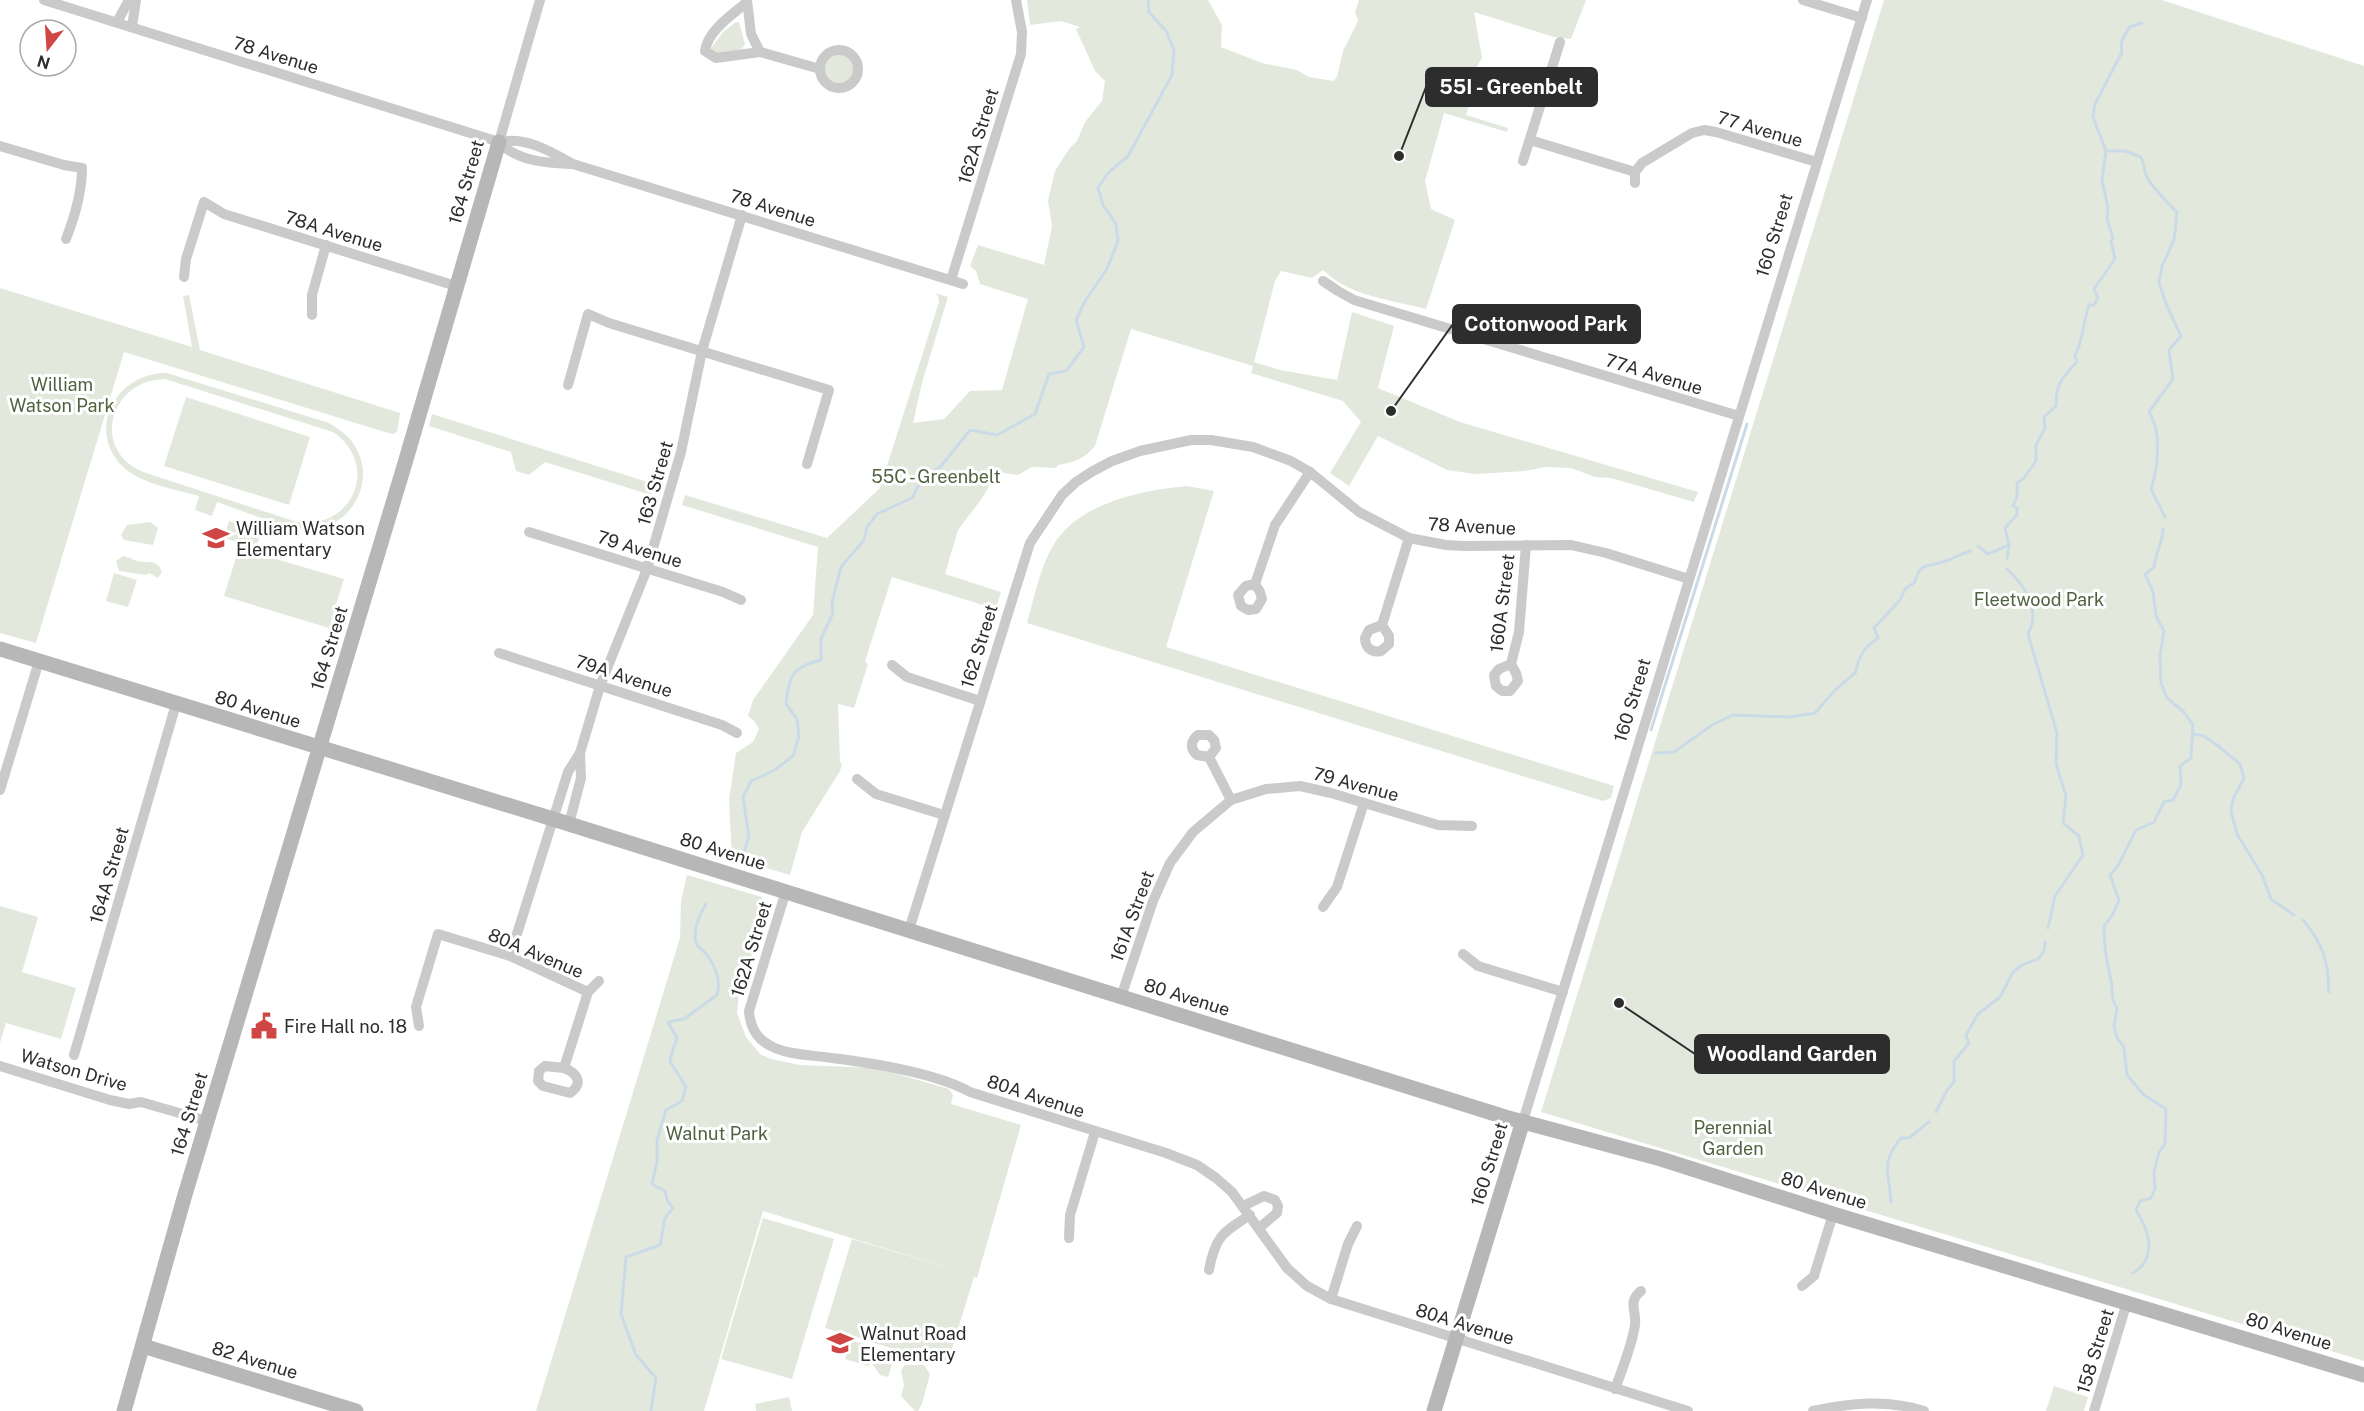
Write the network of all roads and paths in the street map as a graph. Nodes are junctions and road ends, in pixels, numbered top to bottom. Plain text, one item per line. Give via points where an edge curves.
1 (45, 0) edge
2 (129, 0) edge
3 (136, 0) edge
4 (540, 0) edge
5 (1016, 0) edge
6 (1803, 0) edge
7 (1867, 0) edge
8 (747, 1) edge
9 (1862, 18) junction
10 (117, 22) junction
11 (132, 27) junction
12 (1560, 42) dead end
13 (760, 52) junction
14 (820, 69) dead end
15 (1530, 140) junction
16 (498, 142) junction
17 (0, 146) edge
18 (1522, 161) dead end
19 (1817, 162) junction
20 (742, 216) junction
21 (66, 239) dead end
22 (326, 245) junction
23 (184, 277) dead end
24 (951, 280) junction
25 (1323, 281) dead end
26 (963, 284) dead end
27 (456, 286) junction
28 (312, 315) dead end
29 (702, 351) junction
30 (568, 385) dead end
31 (1739, 416) junction
32 (1169, 445) joint
33 (807, 464) dead end
34 (1310, 472) junction
35 (529, 532) dead end
36 (1409, 538) junction
37 (1526, 545) junction
38 (647, 569) junction
39 (1689, 579) junction
40 (1254, 584) dead end
41 (741, 600) dead end
42 (1382, 625) dead end
43 (0, 650) edge
44 (500, 653) dead end
45 (39, 661) junction
46 (1511, 664) dead end
47 (892, 665) dead end
48 (600, 686) junction
49 (980, 701) junction
50 (176, 704) junction
51 (737, 733) dead end
52 (319, 748) junction
53 (580, 753) junction
54 (1209, 756) dead end
55 (857, 779) dead end
56 (0, 790) edge
57 (1231, 800) junction
58 (1365, 803) junction
59 (944, 815) junction
60 (553, 819) junction
61 (568, 824) junction
62 (1472, 826) dead end
63 (786, 891) junction
64 (1323, 907) dead end
65 (909, 930) junction
66 (1463, 954) dead end
67 (510, 956) junction
68 (599, 981) dead end
69 (588, 992) junction
70 (1563, 992) junction
71 (1121, 997) junction
72 (419, 1026) dead end
73 (803, 1054) joint
74 (74, 1055) dead end
75 (0, 1066) edge
76 (564, 1068) dead end
77 (207, 1121) junction
78 (1523, 1121) junction
79 (1095, 1132) junction
80 (1243, 1206) junction
81 (1833, 1214) junction
82 (1250, 1215) junction
83 (1357, 1226) dead end
84 (1259, 1228) junction
85 (1069, 1238) dead end
86 (1209, 1270) dead end
87 (1802, 1286) dead end
88 (1641, 1291) dead end
89 (1331, 1299) junction
90 (2127, 1302) junction
91 (1458, 1339) junction
92 (143, 1346) junction
93 (2364, 1375) edge
94 (1615, 1389) junction
95 (124, 1411) edge
96 (356, 1411) edge
97 (1434, 1411) edge
98 (1688, 1411) edge
99 (1813, 1411) edge
100 (1924, 1411) edge
101 (2094, 1411) edge

1 - 10 street, 78 Avenue
2 - 10 street
3 - 11 street
4 - 16 street, 164 Street
5 - 24 street, 162A Street via 1022,32 1021,54
6 - 9 street
7 - 9 street, 160 Street
8 - 13 street via 751,34
8 - 13 street via 714,32 705,51 716,58
9 - 19 street, 160 Street
10 - 11 street, 78 Avenue
11 - 16 street, 78 Avenue
12 - 15 street
13 - 14 street
15 - 18 street
15 - 19 street, 77 Avenue via 1635,178 1642,163 1704,130
16 - 20 street, 78 Avenue via 516,139 573,164
16 - 27 street, 164 Street
17 - 21 street via 82,168 82,185
19 - 31 street, 160 Street
20 - 24 street, 78 Avenue
20 - 29 street, 163 Street
22 - 23 street, 78A Avenue via 224,214 204,202
22 - 27 street, 78A Avenue
22 - 28 street via 312,295
24 - 26 street, 78 Avenue
25 - 31 street, 77A Avenue via 1354,300
27 - 52 street, 164 Street
29 - 30 street via 588,314
29 - 33 street via 829,390
29 - 38 street, 163 Street via 681,452
31 - 39 street, 160 Street
32 - 34 street, 78 Avenue via 1191,440 1234,442 1272,453
32 - 49 street, 162 Street via 1112,461 1076,482 1057,502 1024,557
34 - 36 street, 78 Avenue via 1359,512
34 - 40 street via 1275,525
35 - 38 street, 79 Avenue
36 - 37 street, 78 Avenue via 1446,545
36 - 42 street
37 - 39 street, 78 Avenue via 1586,548
37 - 46 street, 160A Street
38 - 41 street, 79 Avenue
38 - 48 street, 163 Street
39 - 70 street, 160 Street
43 - 45 street, 80 Avenue
44 - 48 street, 79A Avenue
45 - 50 street, 80 Avenue
45 - 56 street
47 - 49 street via 907,677
48 - 51 street, 79A Avenue
48 - 53 street, 163 Street
49 - 59 street, 162 Street
50 - 52 street, 80 Avenue
50 - 74 street, 164A Street
52 - 60 street, 80 Avenue
52 - 77 street, 164 Street
53 - 60 street, 163 Street via 568,772
53 - 61 street, 163 Street via 580,778
54 - 57 street
55 - 59 street via 876,794
57 - 58 street, 79 Avenue via 1275,787 1300,786
57 - 71 street, 161A Street via 1192,832 1170,863
58 - 62 street, 79 Avenue via 1438,825
58 - 64 street via 1337,887
59 - 65 street, 162 Street
60 - 61 street, 80 Avenue
60 - 67 street, 163 Street
61 - 63 street, 80 Avenue
63 - 65 street, 80 Avenue
63 - 73 street, 162A Street via 751,1001 750,1017 754,1030 768,1045
65 - 71 street, 80 Avenue
66 - 70 street via 1478,966
67 - 69 street, 80A Avenue
67 - 72 street, 80A Avenue via 438,934 416,1007
68 - 69 street
69 - 76 street
70 - 78 street, 160 Street
71 - 78 street, 80 Avenue
73 - 79 street, 80A Avenue via 880,1064
75 - 77 street, Watson Drive via 110,1100 141,1102
77 - 92 street, 164 Street
78 - 81 street, 80 Avenue via 1661,1159
78 - 91 street, 160 Street
79 - 80 street, 80A Avenue via 1197,1165
79 - 85 street via 1070,1215
80 - 82 street, 80A Avenue
80 - 84 street via 1264,1196 1275,1200 1277,1212
81 - 87 street via 1814,1276
81 - 90 street, 80 Avenue
82 - 84 street, 80A Avenue
82 - 86 street via 1218,1240
83 - 89 street
84 - 89 street, 80A Avenue via 1296,1277
88 - 94 street via 1632,1304 1634,1328
89 - 91 street, 80A Avenue
90 - 93 street, 80 Avenue
90 - 101 street, 158 Street
91 - 94 street, 80A Avenue
91 - 97 street, 160 Street
92 - 95 street, 164 Street
92 - 96 street, 82 Avenue
94 - 98 street, 80A Avenue
99 - 100 street via 1864,1403

